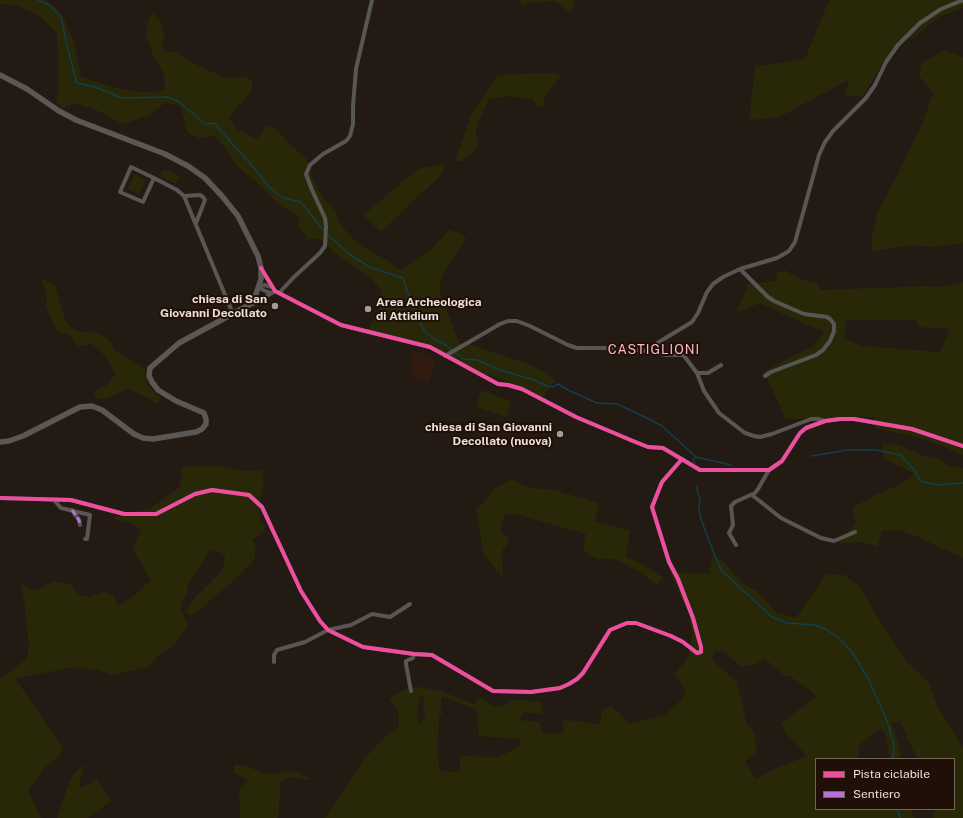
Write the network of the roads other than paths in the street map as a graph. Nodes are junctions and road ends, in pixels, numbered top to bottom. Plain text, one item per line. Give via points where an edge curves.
1 (372, 0) edge
2 (963, 0) edge
3 (0, 75) edge
4 (154, 178) junction
5 (184, 196) junction
6 (196, 224) junction
7 (261, 268) junction
8 (740, 269) junction
9 (259, 287) junction
10 (274, 291) junction
11 (249, 305) junction
12 (233, 314) junction
13 (646, 351) junction
14 (447, 355) junction
15 (721, 365) dead end
16 (697, 373) junction
17 (765, 376) dead end
18 (825, 421) junction
19 (0, 442) edge
20 (963, 446) edge
21 (682, 460) junction
22 (769, 470) junction
23 (752, 494) junction
24 (0, 498) edge
25 (54, 500) junction
26 (72, 510) junction
27 (80, 525) dead end
28 (855, 532) dead end
29 (85, 539) dead end
30 (736, 545) dead end
31 (410, 604) dead end
32 (328, 630) junction
33 (414, 654) junction
34 (274, 662) dead end
35 (411, 691) dead end

1 - 10 street via 356,69 350,136 314,161 306,174 325,218 325,246 294,277
2 - 8 street via 941,9 920,23 898,45 866,98 833,131 819,155 794,242 789,251 778,258
3 - 7 main road via 76,120 165,154 205,178 238,216 254,246
4 - 4 street via 131,167 120,192 142,202
4 - 5 street
5 - 6 street
5 - 6 street via 200,195 205,200
6 - 12 street
7 - 9 main road
7 - 10 street
8 - 13 street via 713,284 692,322
8 - 17 street via 774,301 804,314 827,317 834,324 830,341 823,350
9 - 10 street
9 - 11 main road
10 - 11 street
10 - 14 street via 341,325 430,347
11 - 12 main road
12 - 19 main road via 179,343 150,368 152,382 158,390 204,414 206,424 202,429 153,439 143,438 92,406 80,407 23,436
13 - 14 street via 577,348 530,326 513,321 500,324
13 - 16 street via 683,355
14 - 21 street via 498,384 522,389 576,417 648,447 663,448
15 - 16 street via 708,372
16 - 18 street via 704,391 719,413 745,433 760,437 811,419
18 - 20 street via 854,419 912,429
18 - 22 street via 800,432 782,461
21 - 22 street via 700,470
21 - 33 street via 662,482 652,507 669,562 680,582 693,618 702,648 699,653 671,636 636,623 627,623 610,630 584,673 577,679 560,688 531,692 493,691 432,656
22 - 23 street via 758,489
23 - 28 street via 781,518 821,538 834,541
23 - 30 street via 731,506 733,525 729,533
24 - 25 street
25 - 26 street via 62,508
25 - 32 street via 71,500 124,514 156,514 195,494 212,490 249,495 262,507 301,591
26 - 27 street
26 - 29 street via 90,515
31 - 32 street via 390,617 372,614 351,625
32 - 33 street via 363,647
32 - 34 street via 305,642 277,650
33 - 35 street via 414,658 406,661

